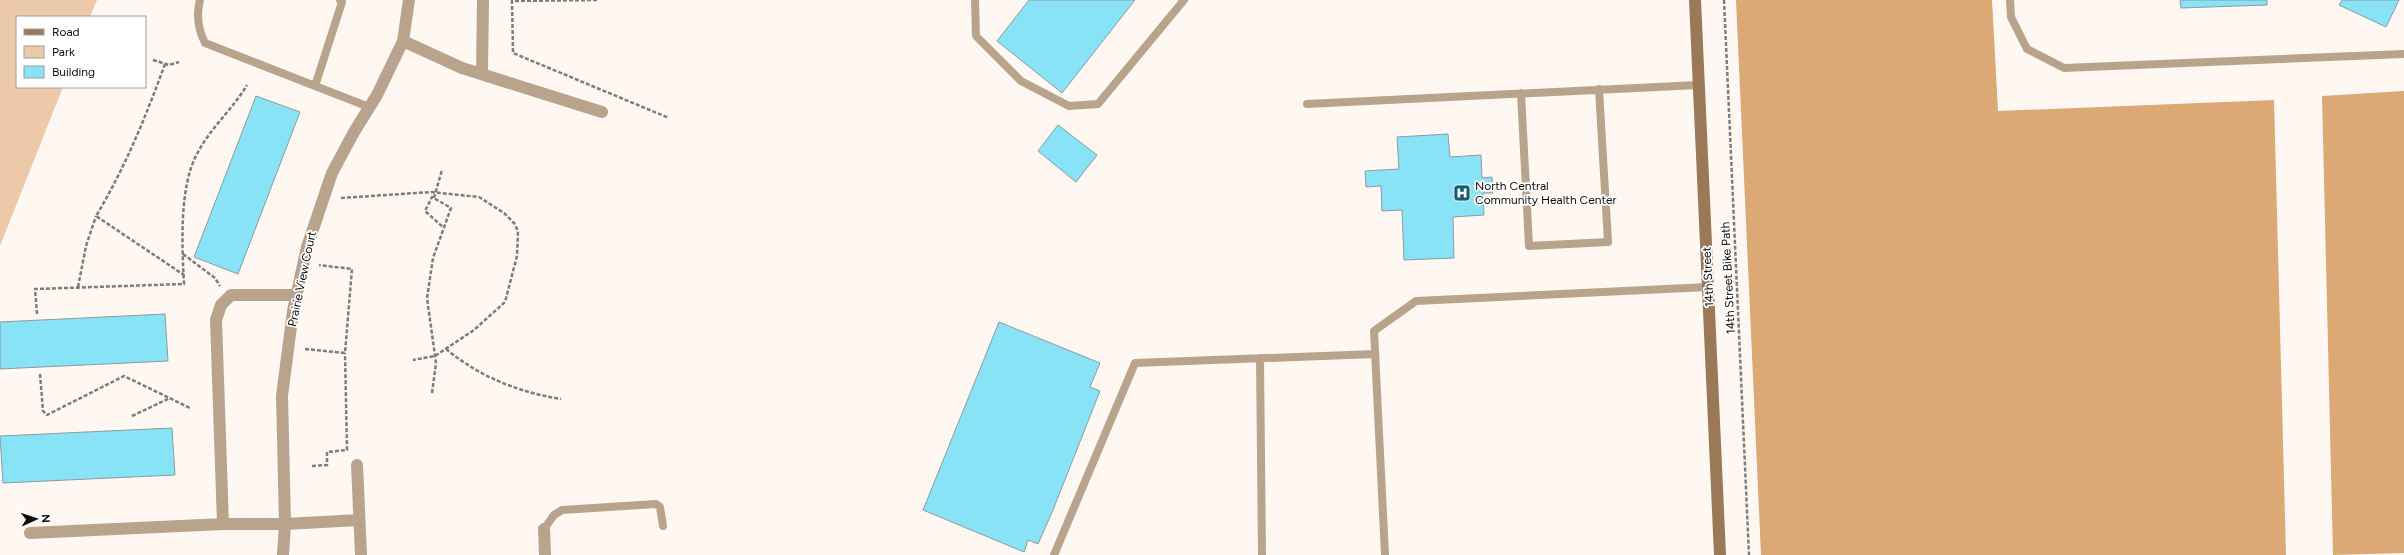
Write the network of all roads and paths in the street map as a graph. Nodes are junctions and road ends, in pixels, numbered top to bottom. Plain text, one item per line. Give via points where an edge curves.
1 (200, 0) edge
2 (340, 0) edge
3 (409, 0) edge
4 (483, 0) edge
5 (597, 0) edge
6 (975, 0) edge
7 (1184, 0) edge
8 (1695, 0) edge
9 (1724, 0) edge
10 (2010, 0) edge
11 (403, 41) junction
12 (2404, 54) edge
13 (153, 60) dead end
14 (179, 62) dead end
15 (165, 64) junction
16 (482, 74) junction
17 (247, 84) dead end
18 (1698, 85) junction
19 (316, 86) junction
20 (1600, 89) junction
21 (1521, 93) junction
22 (1307, 104) dead end
23 (369, 107) junction
24 (602, 112) dead end
25 (669, 118) dead end
26 (442, 170) dead end
27 (435, 193) junction
28 (341, 198) dead end
29 (434, 198) junction
30 (96, 216) junction
31 (443, 227) junction
32 (183, 253) junction
33 (319, 265) dead end
34 (184, 275) junction
35 (78, 287) junction
36 (1708, 287) junction
37 (297, 294) junction
38 (228, 298) junction
39 (37, 314) dead end
40 (305, 349) dead end
41 (446, 349) junction
42 (345, 353) junction
43 (1375, 354) junction
44 (435, 356) junction
45 (1260, 358) junction
46 (413, 360) dead end
47 (40, 374) dead end
48 (432, 393) dead end
49 (170, 398) junction
50 (561, 399) dead end
51 (190, 408) dead end
52 (132, 416) dead end
53 (357, 465) dead end
54 (312, 466) dead end
55 (359, 520) junction
56 (223, 524) junction
57 (285, 524) junction
58 (663, 526) dead end
59 (544, 529) joint
60 (30, 534) dead end
61 (283, 555) edge
62 (361, 555) edge
63 (546, 555) edge
64 (1054, 555) edge
65 (1262, 555) edge
66 (1386, 555) edge
67 (1720, 555) edge
68 (1749, 555) edge

1 - 19 lane via 197,10 199,32 205,43
2 - 19 lane via 342,2
3 - 11 street, Prairie View Court
4 - 16 street
5 - 25 path via 512,1 514,53
6 - 7 lane via 976,36 1021,81 1069,106 1098,104
8 - 18 street, 14th Street
9 - 68 path, 14th Street Bike Path
10 - 12 lane via 2011,17 2027,49 2064,68
11 - 16 street via 462,68
11 - 23 street, Prairie View Court
13 - 15 path
14 - 15 path
15 - 30 path via 141,128 114,187
16 - 24 street
17 - 32 path via 196,154 187,191
18 - 20 lane
18 - 36 street, 14th Street
19 - 23 lane
20 - 21 lane
20 - 21 lane via 1608,242 1529,246
21 - 22 lane
23 - 37 street, Prairie View Court via 332,173 307,247
26 - 27 path
27 - 28 path
27 - 29 path
27 - 41 path via 479,197 491,203 514,223 518,240 517,256 505,302 474,330
29 - 31 path via 451,208
29 - 31 path via 432,197 425,211
30 - 34 path
30 - 35 path via 86,246
31 - 44 path via 433,258 427,298
32 - 34 path
32 - 38 path via 215,278
33 - 42 path via 352,269
34 - 35 path via 184,284
35 - 39 path via 35,289
36 - 43 lane via 1416,301 1374,330
36 - 67 street, 14th Street
37 - 38 street via 231,295
37 - 57 street, Prairie View Court via 282,396
38 - 56 street via 221,305 216,320
40 - 42 path
41 - 44 path
41 - 50 path via 482,374 518,390
42 - 54 path via 347,450 327,452 327,465
43 - 45 lane
43 - 66 lane
44 - 46 path
44 - 48 path
45 - 64 lane via 1135,363
45 - 65 lane
47 - 49 path via 43,411 46,415 124,376
49 - 51 path
49 - 52 path
53 - 55 street
55 - 57 street
55 - 62 street
56 - 57 street
56 - 60 street
57 - 61 street, Prairie View Court
58 - 59 lane via 660,507 656,504 562,510 554,515
59 - 63 street

